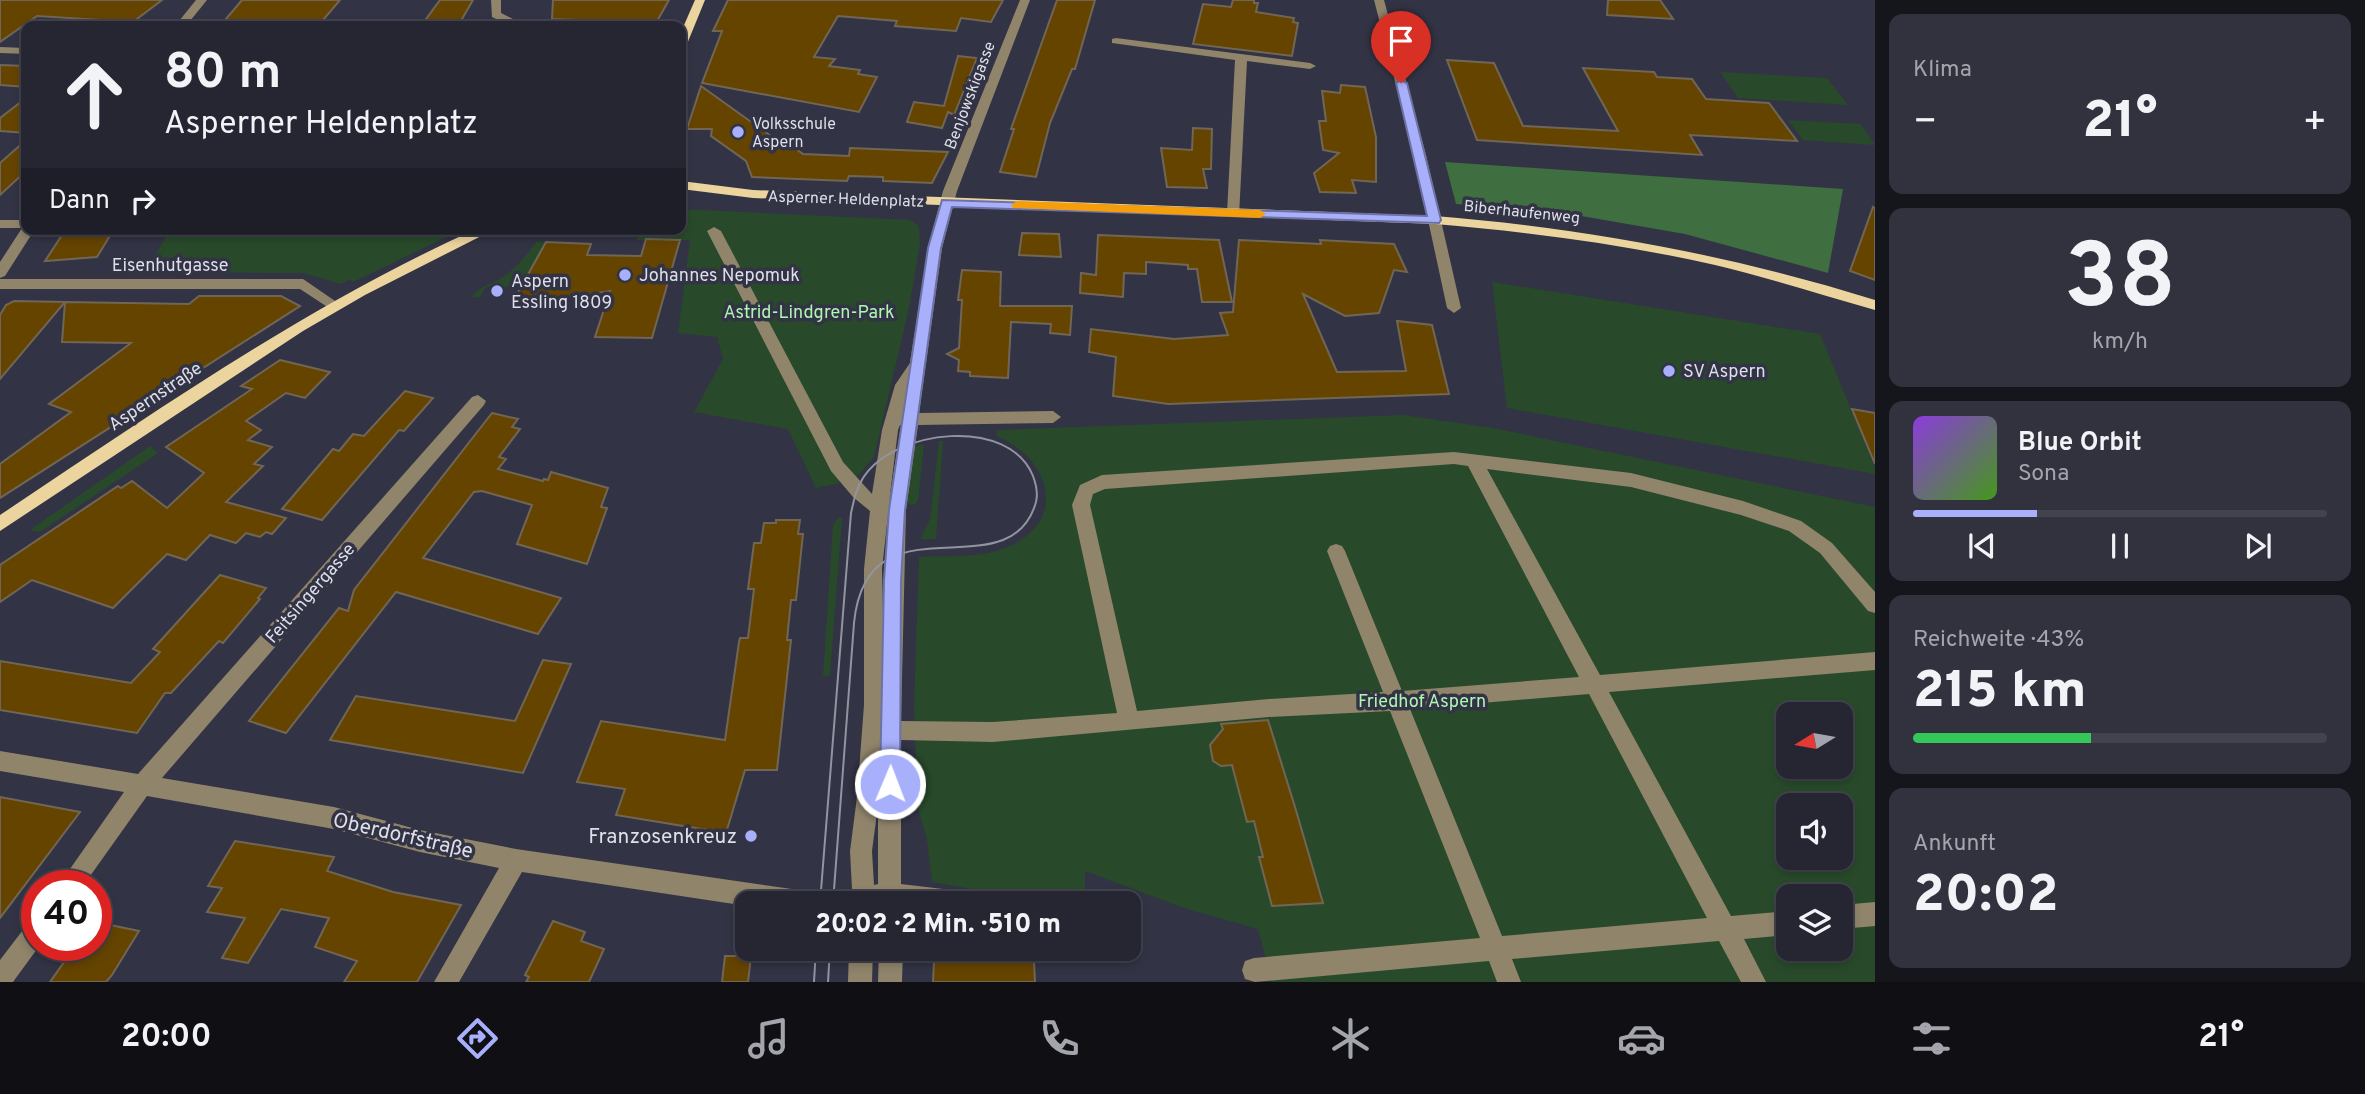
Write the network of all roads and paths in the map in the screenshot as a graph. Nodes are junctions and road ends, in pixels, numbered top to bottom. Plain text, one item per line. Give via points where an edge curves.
1 (202, 0) edge
2 (495, 0) edge
3 (700, 0) edge
4 (1025, 0) edge
5 (1379, 0) edge
6 (184, 21) edge
7 (509, 21) edge
8 (686, 25) edge
9 (1116, 41) dead end
10 (0, 50) edge
11 (21, 51) edge
12 (1241, 58) junction
13 (1310, 66) dead end
14 (686, 176) edge
15 (686, 186) edge
16 (753, 194) junction
17 (686, 197) edge
18 (947, 203) junction
19 (1234, 213) junction
20 (1435, 220) junction
21 (0, 224) edge
22 (21, 224) edge
23 (714, 231) dead end
24 (24, 235) edge
25 (475, 235) edge
26 (0, 273) edge
27 (0, 284) edge
28 (334, 305) junction
29 (1875, 305) edge
30 (1454, 308) dead end
31 (920, 361) junction
32 (478, 401) dead end
33 (1054, 417) dead end
34 (893, 419) junction
35 (911, 420) junction
36 (1473, 459) junction
37 (888, 509) junction
38 (0, 524) edge
39 (1336, 551) dead end
40 (1875, 605) edge
41 (1875, 662) edge
42 (1595, 685) junction
43 (1395, 701) junction
44 (1129, 721) junction
45 (882, 730) junction
46 (0, 761) edge
47 (143, 784) junction
48 (516, 860) junction
49 (81, 870) edge
50 (863, 891) edge
51 (891, 891) edge
52 (735, 892) edge
53 (1875, 914) edge
54 (1853, 916) edge
55 (1776, 924) edge
56 (1727, 929) junction
57 (1496, 949) junction
58 (21, 952) edge
59 (861, 961) edge
60 (891, 961) edge
61 (1254, 970) dead end
62 (1283, 975) edge
63 (0, 980) edge
64 (446, 982) edge
65 (860, 982) edge
66 (890, 982) edge
67 (1509, 982) edge
68 (1754, 982) edge

1 - 6 street
2 - 7 street via 496,15
3 - 8 main road
4 - 18 street, Benjowskigasse
5 - 20 street
9 - 12 street
10 - 11 street
12 - 13 street
12 - 19 street
14 - 16 main road, Asperner Heldenplatz via 736,185
15 - 16 main road, Asperner Heldenplatz
16 - 17 main road, Asperner Heldenplatz via 731,199
16 - 18 main road, Asperner Heldenplatz
18 - 19 main road, Biberhaufenweg
18 - 31 street, Asperner Heldenplatz via 935,248
19 - 20 main road, Biberhaufenweg
20 - 29 main road, Biberhaufenweg via 1633,242
20 - 30 street
21 - 22 street
23 - 37 street via 837,466 856,489
24 - 26 street
25 - 28 main road
27 - 28 street, Eisenhutgasse via 303,285
28 - 38 main road, Aspernstraße
31 - 34 street, Asperner Heldenplatz via 903,385
31 - 35 street, Asperner Heldenplatz
32 - 47 street, Feitsingergasse
33 - 35 street
34 - 35 street
34 - 37 street, Asperner Heldenplatz via 888,442
35 - 37 street, Asperner Heldenplatz
36 - 40 street via 1631,480 1771,516 1826,548
36 - 42 street
36 - 44 street via 1171,476 1089,487 1082,497 1082,509
37 - 45 street via 893,581
39 - 43 street
41 - 42 street
42 - 43 street
42 - 56 street
43 - 44 street
43 - 57 street
44 - 45 street via 993,732
45 - 50 street via 861,850
45 - 51 street
46 - 47 street, Oberdorfstraße
47 - 48 street, Oberdorfstraße via 334,818
47 - 49 street, Feitsingergasse
48 - 52 street, Oberdorfstraße
48 - 64 street
53 - 54 street
55 - 56 street
56 - 57 street
56 - 68 street
57 - 62 street
57 - 67 street
58 - 63 street
59 - 65 street
60 - 66 street
61 - 62 street

